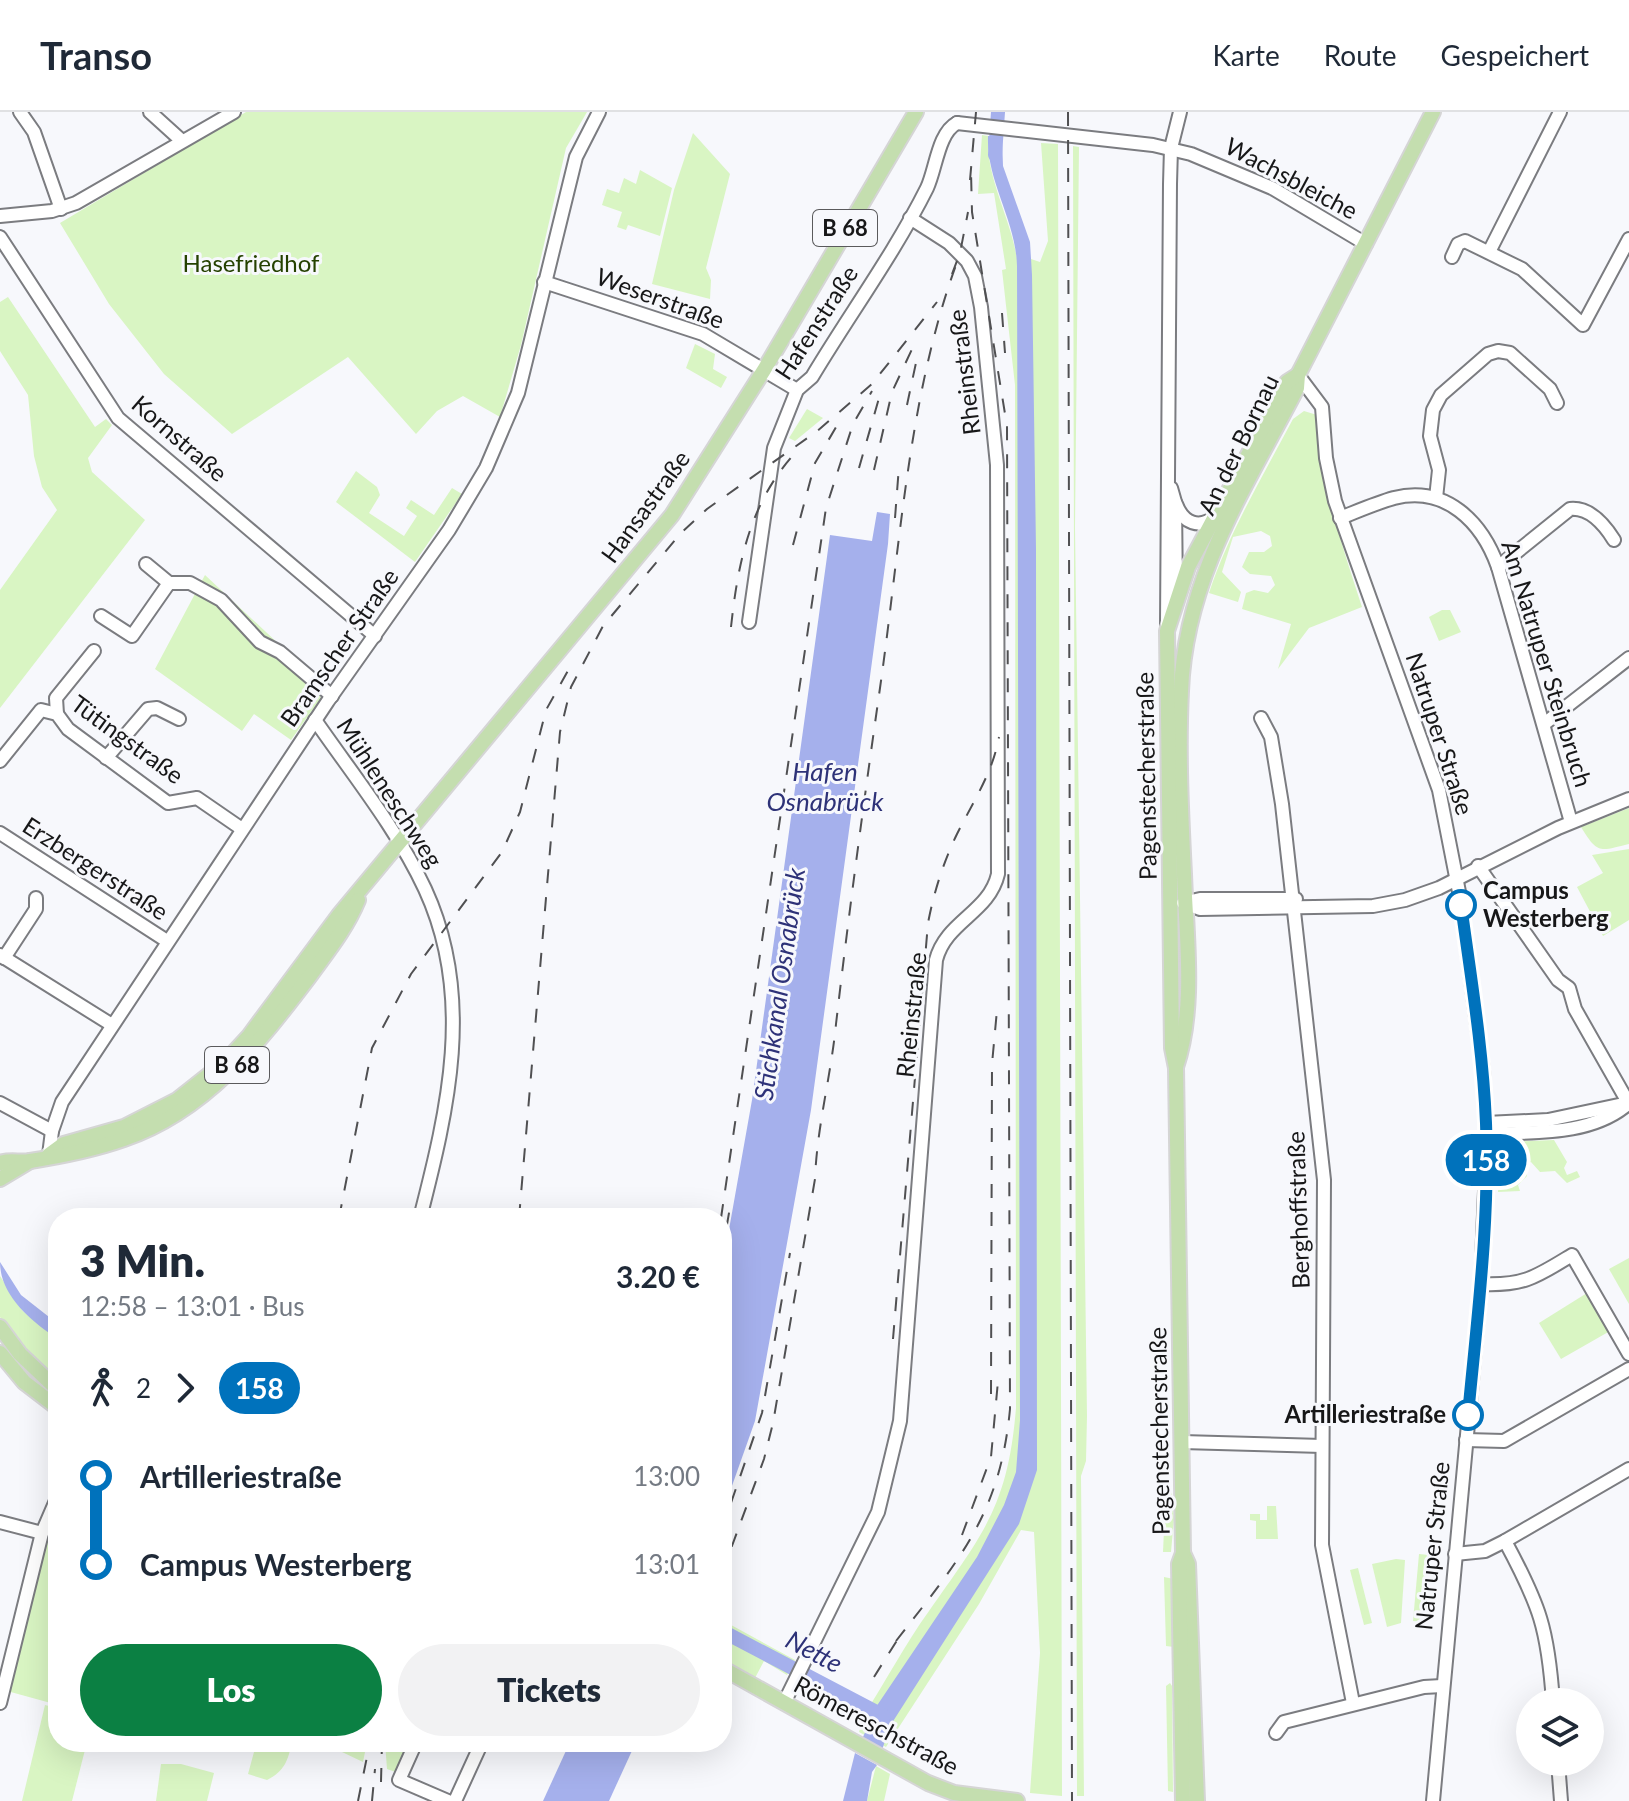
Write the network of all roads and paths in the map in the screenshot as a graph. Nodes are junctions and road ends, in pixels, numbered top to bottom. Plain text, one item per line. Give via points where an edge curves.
1 (20, 112) edge
2 (150, 112) edge
3 (234, 112) edge
4 (599, 112) edge
5 (916, 112) edge
6 (1180, 112) edge
7 (1433, 112) edge
8 (1560, 112) edge
9 (956, 118) edge
10 (182, 141) junction
11 (1171, 148) junction
12 (61, 209) junction
13 (0, 216) edge
14 (910, 218) junction
15 (0, 237) edge
16 (1629, 239) edge
17 (1366, 244) junction
18 (1489, 252) junction
19 (1452, 257) dead end
20 (544, 282) junction
21 (764, 370) junction
22 (1298, 375) junction
23 (797, 390) junction
24 (1557, 403) dead end
25 (1170, 484) junction
26 (1436, 498) junction
27 (1175, 502) junction
28 (1216, 516) junction
29 (1340, 518) junction
30 (1614, 540) dead end
31 (146, 564) dead end
32 (1498, 567) junction
33 (169, 583) junction
34 (1176, 596) junction
35 (101, 616) dead end
36 (749, 622) dead end
37 (1167, 631) junction
38 (375, 636) junction
39 (94, 651) dead end
40 (1629, 658) edge
41 (1181, 691) junction
42 (332, 696) junction
43 (57, 714) junction
44 (1261, 718) dead end
45 (179, 719) dead end
46 (315, 720) junction
47 (1544, 724) junction
48 (106, 758) junction
49 (0, 761) edge
50 (1629, 799) edge
51 (1571, 822) junction
52 (242, 829) junction
53 (0, 833) edge
54 (399, 843) junction
55 (1478, 866) junction
56 (1457, 877) junction
57 (36, 898) dead end
58 (1294, 903) junction
59 (1178, 904) junction
60 (167, 941) junction
61 (2, 956) edge
62 (112, 1025) junction
63 (0, 1103) edge
64 (1629, 1103) edge
65 (1486, 1128) junction
66 (52, 1131) junction
67 (49, 1155) junction
68 (30, 1161) junction
69 (0, 1163) edge
70 (0, 1179) edge
71 (422, 1208) edge
72 (1481, 1284) junction
73 (0, 1327) edge
74 (0, 1353) edge
75 (1629, 1354) edge
76 (1629, 1369) edge
77 (48, 1381) edge
78 (48, 1400) edge
79 (1466, 1440) junction
80 (1182, 1442) junction
81 (1322, 1446) junction
82 (1629, 1469) edge
83 (48, 1519) edge
84 (0, 1522) edge
85 (42, 1533) junction
86 (1505, 1541) junction
87 (1183, 1553) junction
88 (1455, 1554) junction
89 (732, 1674) edge
90 (1442, 1686) junction
91 (1552, 1688) edge
92 (0, 1703) edge
93 (784, 1703) junction
94 (1353, 1703) junction
95 (1276, 1733) dead end
96 (412, 1752) edge
97 (477, 1752) edge
98 (1559, 1776) edge
99 (448, 1801) edge
100 (455, 1801) edge
101 (1017, 1801) edge
102 (1183, 1801) edge
103 (1197, 1801) edge
104 (1433, 1801) edge
105 (1561, 1801) edge

1 - 12 street via 34,132
2 - 10 street
3 - 10 street
4 - 20 street, Bramscher Straße via 576,157
5 - 21 main road, Hansastraße / B 68
6 - 11 street, Pagenstecherstraße
7 - 17 main road
8 - 18 street
9 - 11 street, Wachsbleiche
9 - 14 street, Hafenstraße
10 - 12 street
11 - 17 street, Wachsbleiche via 1258,181
11 - 25 street, Pagenstecherstraße
12 - 13 street
14 - 23 street, Hafenstraße via 812,377
14 - 93 street, Rheinstraße via 967,261 981,307 997,465 998,874 986,902 946,935 939,948 900,1421 878,1512
15 - 38 street, Kornstraße via 118,418
16 - 18 street via 1583,325 1522,269
17 - 22 main road
18 - 19 street via 1465,241
20 - 21 street, Weserstraße via 703,334
20 - 38 street, Bramscher Straße via 518,393 486,468
21 - 23 street, Weserstraße
21 - 54 main road, Hansastraße / B 68 via 663,528
22 - 28 main road, An der Bornau via 1287,382
22 - 29 street, Natruper Straße via 1322,407 1326,458
22 - 41 main road, An der Bornau via 1297,388 1206,565 1188,631
23 - 36 street, Hafenstraße via 774,448
24 - 26 street via 1550,389 1510,353 1498,351 1476,363 1441,395 1433,410
25 - 27 street, Pagenstecherstraße
25 - 37 street, Pagenstecherstraße
26 - 29 street via 1394,498
26 - 32 street, Am Natruper Steinbruch via 1455,506 1481,530
27 - 28 street, An der Bornau via 1190,523
27 - 34 street, Pagenstecherstraße
28 - 34 main road, An der Bornau
29 - 56 street, Natruper Straße via 1439,790
30 - 32 street via 1588,511 1570,509
31 - 33 street
32 - 47 street, Am Natruper Steinbruch
33 - 35 street via 132,636
33 - 42 street via 190,583 221,600 260,642
34 - 37 main road, An der Bornau
34 - 41 main road via 1176,673
37 - 59 main road, Pagenstecherstraße
38 - 42 street, Bramscher Straße
39 - 43 street via 56,698
40 - 47 street
41 - 59 main road, Pagenstecherstraße
42 - 46 street, Bramscher Straße
43 - 48 street, Tütingstraße
43 - 49 street, Tütingstraße via 41,710
44 - 58 street, Berghoffstraße via 1271,737
45 - 48 street via 148,709
46 - 52 street, Bramscher Straße
46 - 54 street, Mühleneschweg
47 - 51 street, Am Natruper Steinbruch
48 - 52 street, Tütingstraße via 168,803 197,798
50 - 51 street
51 - 55 street
52 - 60 street, Bramscher Straße
53 - 60 street, Erzbergerstraße
54 - 67 main road, Hansastraße / B 68 via 249,1036 201,1083 150,1115 64,1144
54 - 71 street, Mühleneschweg via 436,914 453,991 450,1088
55 - 56 street
55 - 64 street via 1558,980 1569,988 1575,1009
56 - 58 street via 1388,903
56 - 65 street, Natruper Straße
57 - 61 street via 36,909
58 - 59 street via 1200,909
58 - 81 street, Berghoffstraße via 1324,1190
59 - 80 main road, Pagenstecherstraße via 1172,1048
60 - 62 street, Bramscher Straße
61 - 62 street
62 - 66 street, Bramscher Straße via 62,1102
63 - 66 street
64 - 65 street via 1616,1115 1578,1127
65 - 72 street, Natruper Straße
66 - 67 street, Bramscher Straße
67 - 68 main road, B 68
68 - 69 main road, B 68
68 - 70 main road, B 68
72 - 75 street via 1529,1282 1572,1255
72 - 79 street, Natruper Straße
73 - 77 main road
74 - 78 main road
76 - 79 street via 1504,1441
79 - 88 street, Natruper Straße
80 - 81 street
80 - 87 main road, Pagenstecherstraße
81 - 94 street, Berghoffstraße via 1325,1572
82 - 86 street
83 - 85 street
84 - 85 street
85 - 92 street
86 - 88 street via 1485,1551
86 - 91 street via 1545,1624
87 - 102 main road, Pagenstecherstraße
87 - 103 main road, Pagenstecherstraße via 1193,1636
88 - 90 street, Natruper Straße
89 - 93 main road, Römereschstraße
90 - 94 street
90 - 104 street, Natruper Straße
93 - 101 main road, Römereschstraße via 944,1790
94 - 95 street via 1284,1722
96 - 99 street via 399,1780
97 - 100 street
98 - 105 street

